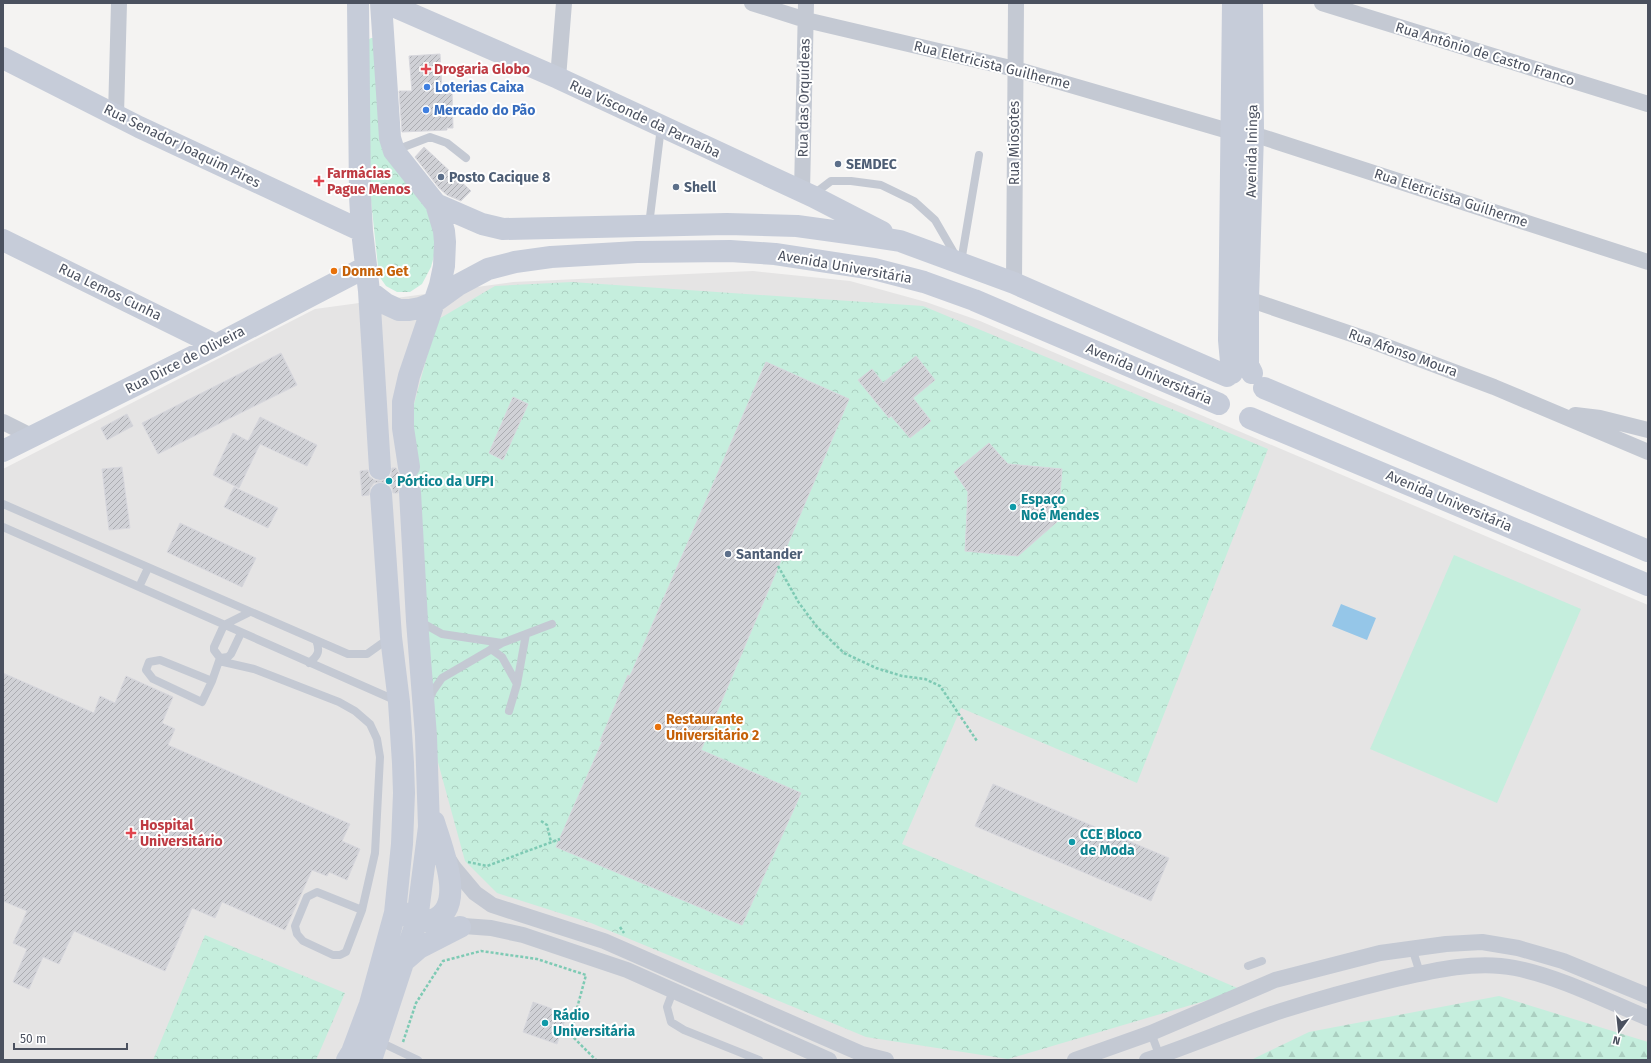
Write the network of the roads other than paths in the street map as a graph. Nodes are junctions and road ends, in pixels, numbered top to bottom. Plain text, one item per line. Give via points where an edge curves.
1 (119, 3) edge
2 (358, 3) edge
3 (381, 3) edge
4 (386, 3) edge
5 (564, 3) edge
6 (752, 3) edge
7 (806, 3) edge
8 (1016, 3) edge
9 (1233, 3) edge
10 (1252, 3) edge
11 (1322, 3) edge
12 (806, 20) junction
13 (3, 58) edge
14 (1015, 69) junction
15 (558, 78) junction
16 (1648, 104) edge
17 (116, 115) junction
18 (661, 126) junction
19 (1232, 132) junction
20 (1253, 134) junction
21 (394, 151) junction
22 (979, 155) dead end
23 (466, 158) dead end
24 (807, 194) junction
25 (436, 204) junction
26 (643, 226) junction
27 (362, 231) junction
28 (3, 240) edge
29 (900, 242) junction
30 (637, 252) junction
31 (933, 254) junction
32 (1648, 262) edge
33 (961, 264) junction
34 (366, 267) junction
35 (924, 282) junction
36 (1014, 283) junction
37 (369, 291) junction
38 (1239, 299) junction
39 (433, 303) junction
40 (216, 345) junction
41 (1244, 377) junction
42 (1219, 404) junction
43 (1557, 412) junction
44 (1250, 418) junction
45 (3, 422) edge
46 (1648, 430) edge
47 (31, 436) junction
48 (3, 451) edge
49 (1648, 452) edge
50 (409, 467) dead end
51 (380, 469) dead end
52 (410, 492) dead end
53 (381, 494) dead end
54 (3, 504) edge
55 (3, 527) edge
56 (413, 547) junction
57 (384, 548) junction
58 (1648, 551) edge
59 (148, 568) junction
60 (1648, 585) edge
61 (140, 587) junction
62 (250, 612) junction
63 (417, 621) junction
64 (552, 624) dead end
65 (224, 625) junction
66 (241, 633) junction
67 (526, 634) junction
68 (391, 637) junction
69 (316, 640) junction
70 (502, 643) junction
71 (491, 649) junction
72 (219, 659) junction
73 (309, 663) junction
74 (212, 681) junction
75 (517, 684) junction
76 (399, 702) junction
77 (509, 711) dead end
78 (424, 712) junction
79 (428, 805) junction
80 (442, 850) junction
81 (396, 900) junction
82 (362, 910) junction
83 (423, 921) junction
84 (460, 927) junction
85 (1412, 948) junction
86 (404, 961) junction
87 (1262, 961) dead end
88 (1248, 966) dead end
89 (1420, 973) junction
90 (674, 991) junction
91 (1648, 996) edge
92 (1648, 1018) edge
93 (1151, 1033) junction
94 (374, 1051) edge
95 (1156, 1059) edge
96 (347, 1060) edge
97 (418, 1060) edge
98 (759, 1060) edge
99 (829, 1060) edge
100 (886, 1060) edge
101 (1075, 1060) edge

1 - 17 street
2 - 27 main road
3 - 21 main road via 388,124
4 - 15 main road, Rua Visconde da Parnaíba
5 - 15 street
6 - 12 street, Rua Eletricista Guilherme
7 - 12 street, Rua das Orquídeas
8 - 14 street, Rua Miosotes
9 - 19 main road, Avenida Ininga
10 - 20 main road, Avenida Ininga
11 - 16 street, Rua Antônio de Castro Franco
12 - 14 street, Rua Eletricista Guilherme
12 - 24 street, Rua das Orquídeas
13 - 17 main road, Rua Senador Joaquim Pires
14 - 19 street, Rua Eletricista Guilherme
14 - 36 street, Rua Miosotes
15 - 18 main road, Rua Visconde da Parnaíba
17 - 27 main road, Rua Senador Joaquim Pires
18 - 24 main road, Rua Visconde da Parnaíba
18 - 26 lane
19 - 20 main road
19 - 38 main road, Avenida Ininga
20 - 32 street, Rua Eletricista Guilherme
20 - 38 main road, Avenida Ininga
21 - 23 lane via 430,137 447,143
21 - 25 main road
22 - 33 lane
24 - 29 main road, Rua Visconde da Parnaíba
24 - 33 lane via 831,181 881,185 914,201 934,220
25 - 26 main road, Avenida Universitária via 482,224 503,229
25 - 39 main road via 445,242 444,266
26 - 29 main road, Avenida Universitária via 797,226
26 - 30 main road
27 - 34 main road
28 - 40 main road, Rua Lemos Cunha
29 - 31 main road, Avenida Universitária
30 - 35 main road, Avenida Universitária via 730,251 775,254 874,270
30 - 39 main road, Avenida Universitária via 551,256 509,263 488,269 458,285
31 - 33 main road, Avenida Universitária
31 - 35 main road
33 - 36 main road, Avenida Universitária
34 - 37 main road
34 - 40 main road, Rua Dirce de Oliveira
35 - 42 main road, Avenida Universitária via 988,306
36 - 41 main road, Avenida Universitária
37 - 39 main road, Avenida Universitária via 399,310 420,308
37 - 51 main road
38 - 41 main road via 1248,365
38 - 43 street, Rua Afonso Moura via 1368,340
39 - 50 main road via 403,402 403,428
40 - 47 main road, Rua Dirce de Oliveira
41 - 42 main road via 1222,381 1218,388
41 - 44 main road via 1266,395 1261,408
41 - 58 main road, Avenida Universitária
42 - 44 main road via 1235,418
43 - 46 street, Rua Afonso Moura via 1600,418
43 - 49 street, Rua Afonso Moura
44 - 60 main road, Avenida Universitária
45 - 47 street
47 - 48 main road, Rua Dirce de Oliveira
52 - 56 main road
53 - 57 main road
54 - 59 lane
55 - 61 lane
56 - 57 main road
56 - 63 main road
57 - 68 main road
59 - 61 lane
59 - 62 lane
61 - 65 lane
62 - 65 lane
62 - 69 lane
63 - 70 lane via 442,634
63 - 78 main road
64 - 67 lane
65 - 66 lane
65 - 72 lane via 214,647
66 - 72 lane via 231,654
66 - 73 lane
67 - 70 lane
67 - 75 lane
68 - 69 lane via 367,654 348,654
68 - 76 main road
69 - 73 lane via 318,654
70 - 71 lane
71 - 75 lane via 502,657
71 - 78 lane via 442,678 432,691
72 - 74 lane
72 - 82 lane via 254,669 339,702 370,724 377,739 380,757 376,853
73 - 76 lane
74 - 74 lane via 160,660 149,662 146,670 153,679 202,702
75 - 77 lane
76 - 81 main road via 404,793
78 - 79 main road
79 - 80 main road
79 - 83 main road
80 - 83 main road via 451,885 449,905 440,917
80 - 100 street via 475,893 492,905 604,941 862,1054
81 - 83 main road via 402,911 411,918
81 - 96 main road via 395,913 370,1004
82 - 82 lane via 317,892 311,894 307,897 295,926 297,934 303,941 333,955 340,955 346,952
83 - 84 street
83 - 86 main road
84 - 86 main road via 419,948
84 - 90 street via 490,928 523,935 627,970
85 - 89 lane
85 - 91 street via 1482,942 1518,948 1563,961
85 - 93 street via 1380,953 1275,980
86 - 94 main road
87 - 88 lane
89 - 92 street via 1489,965 1514,968 1543,975
89 - 95 street via 1282,1010
90 - 98 lane via 667,1007 671,1022 684,1030
90 - 99 street
93 - 95 lane
93 - 101 street
94 - 97 lane via 400,1051

